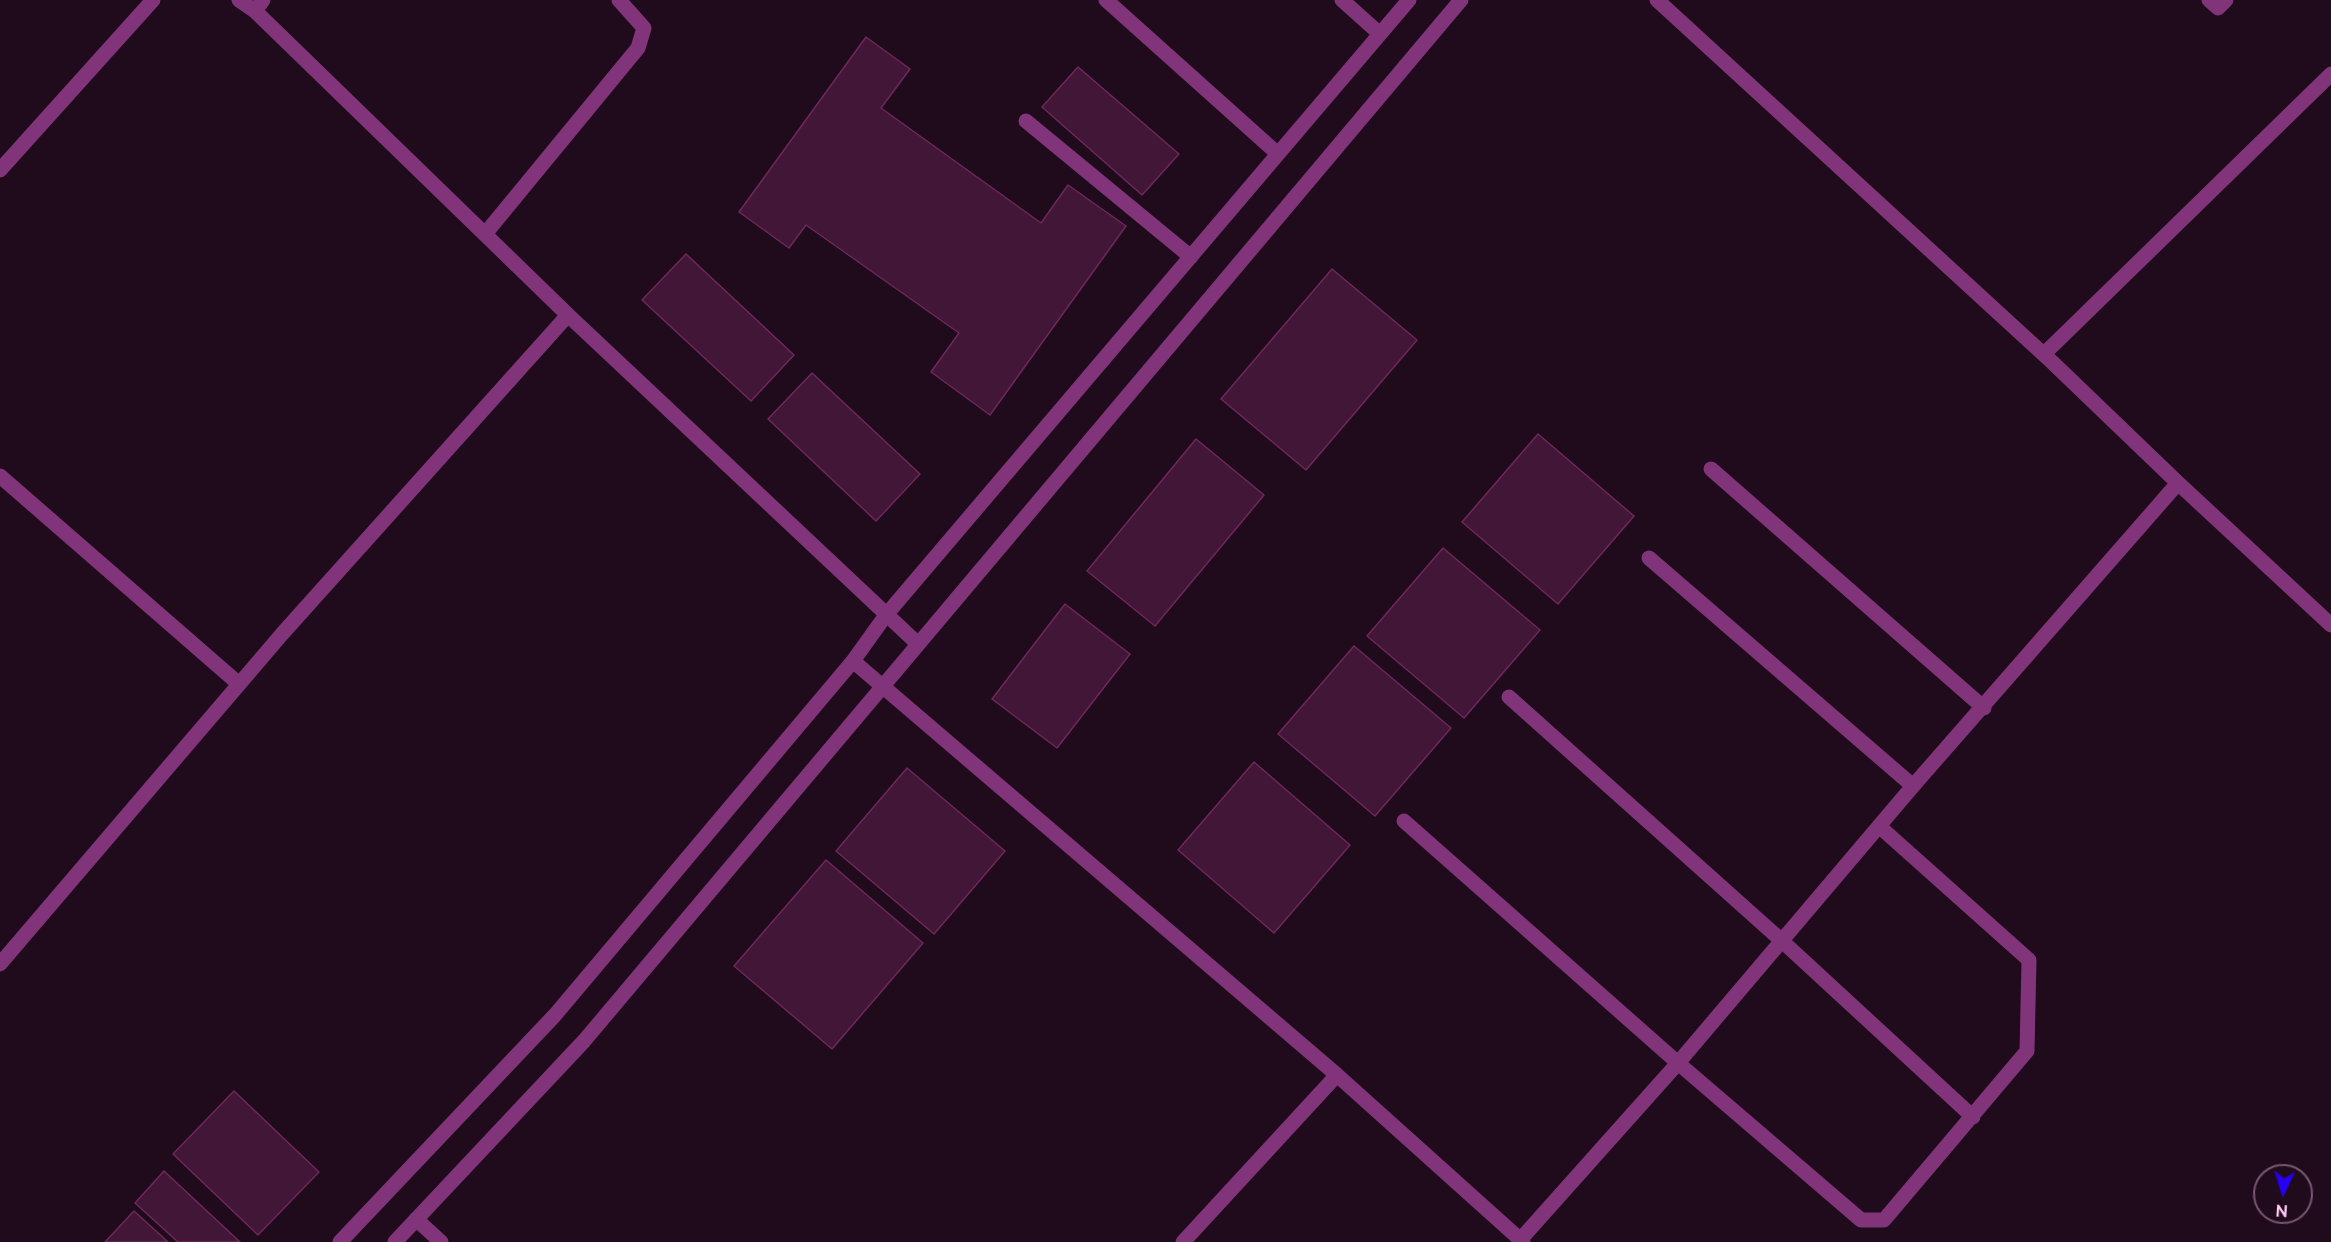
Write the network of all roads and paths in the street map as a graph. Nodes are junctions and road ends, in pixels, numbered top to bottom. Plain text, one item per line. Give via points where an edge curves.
1 (153, 0) edge
2 (238, 0) edge
3 (619, 0) edge
4 (1107, 0) edge
5 (1342, 0) edge
6 (1409, 0) edge
7 (1461, 0) edge
8 (1657, 0) edge
9 (2209, 0) edge
10 (2226, 0) edge
11 (259, 5) edge
12 (1380, 34) junction
13 (2331, 74) edge
14 (1026, 121) dead end
15 (1278, 154) junction
16 (0, 170) edge
17 (484, 234) junction
18 (1191, 257) junction
19 (568, 315) junction
20 (2044, 354) junction
21 (1711, 469) dead end
22 (0, 476) edge
23 (2178, 483) junction
24 (1649, 558) dead end
25 (886, 615) junction
26 (2331, 625) edge
27 (918, 644) junction
28 (853, 661) junction
29 (239, 684) junction
30 (882, 687) junction
31 (1509, 697) dead end
32 (1984, 708) junction
33 (1913, 786) junction
34 (1404, 821) dead end
35 (1881, 827) junction
36 (1782, 941) junction
37 (0, 964) edge
38 (1678, 1063) junction
39 (1337, 1075) junction
40 (1973, 1117) junction
41 (416, 1219) junction
42 (1521, 1241) edge
43 (340, 1242) edge
44 (395, 1242) edge
45 (441, 1242) edge
46 (1183, 1242) edge

1 - 16 street
2 - 11 street
3 - 17 street via 644,28 639,48
4 - 15 street
5 - 12 street
6 - 12 street
7 - 27 street
8 - 20 street
9 - 10 street via 2218,8
11 - 17 street
12 - 15 street
13 - 20 street
14 - 18 street
15 - 18 street
17 - 19 street
18 - 25 street
19 - 25 street
19 - 29 street
20 - 23 street
21 - 32 street
22 - 29 street
23 - 26 street
23 - 32 street
24 - 33 street
25 - 27 street
25 - 28 street
27 - 30 street
28 - 30 street
28 - 43 street via 555,1015
29 - 37 street
30 - 39 street
30 - 41 street via 584,1041
31 - 36 street
32 - 33 street
33 - 35 street
34 - 38 street
35 - 36 street
35 - 40 street via 2029,960 2027,1051
36 - 38 street
36 - 40 street
38 - 40 street via 1861,1220 1884,1220
38 - 42 street
39 - 42 street
39 - 46 street
41 - 44 street
41 - 45 street

